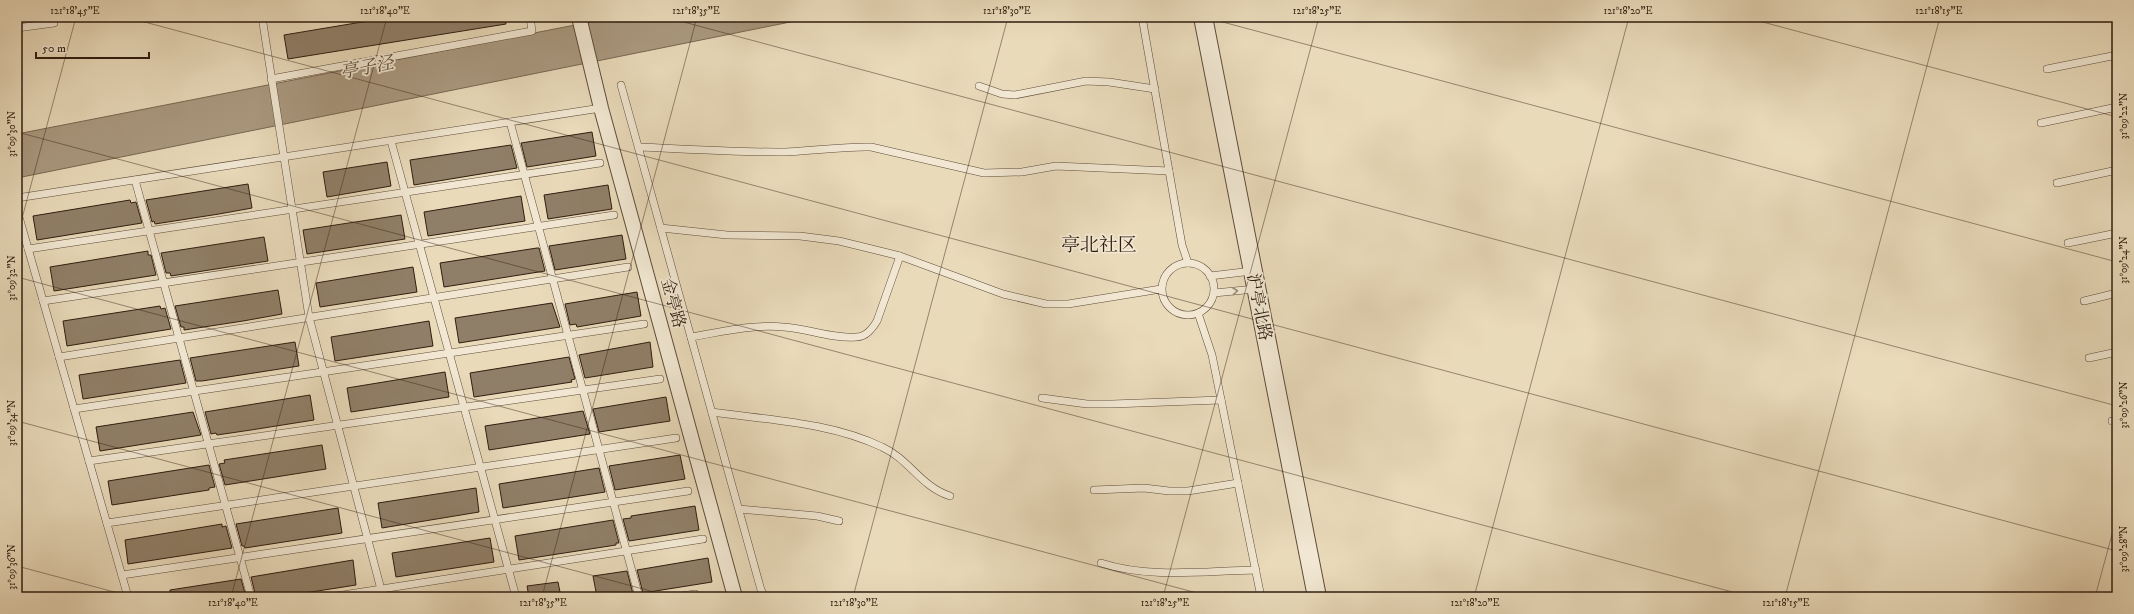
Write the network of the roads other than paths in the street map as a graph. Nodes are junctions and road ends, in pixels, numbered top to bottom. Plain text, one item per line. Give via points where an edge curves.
1 (52, 17) edge
2 (271, 17) edge
3 (530, 17) edge
4 (1142, 17) edge
5 (1203, 17) edge
6 (262, 18) edge
7 (580, 19) edge
8 (17, 28) edge
9 (2117, 55) edge
10 (2047, 69) dead end
11 (271, 79) junction
12 (621, 85) dead end
13 (979, 86) dead end
14 (1155, 89) junction
15 (2117, 107) edge
16 (602, 108) junction
17 (510, 122) junction
18 (2041, 122) dead end
19 (390, 140) junction
20 (639, 147) junction
21 (283, 157) junction
22 (600, 163) dead end
23 (2117, 170) edge
24 (1169, 171) junction
25 (524, 175) junction
26 (135, 180) junction
27 (2057, 183) dead end
28 (405, 193) junction
29 (17, 198) edge
30 (17, 210) edge
31 (292, 210) junction
32 (614, 214) dead end
33 (538, 226) junction
34 (661, 228) junction
35 (149, 231) junction
36 (2117, 233) edge
37 (419, 244) junction
38 (2068, 244) dead end
39 (28, 250) junction
40 (900, 256) junction
41 (300, 262) junction
42 (1188, 263) junction
43 (628, 267) dead end
44 (1252, 271) junction
45 (1210, 276) junction
46 (552, 279) junction
47 (164, 283) junction
48 (1162, 289) junction
49 (1256, 289) junction
50 (1214, 293) junction
51 (2117, 294) edge
52 (434, 298) junction
53 (43, 301) junction
54 (2084, 301) dead end
55 (1198, 313) junction
56 (308, 317) junction
57 (644, 324) dead end
58 (568, 335) junction
59 (691, 337) junction
60 (179, 338) junction
61 (2117, 352) edge
62 (449, 353) junction
63 (59, 357) junction
64 (2090, 358) dead end
65 (323, 372) junction
66 (660, 379) dead end
67 (583, 390) junction
68 (194, 391) junction
69 (1042, 398) dead end
70 (1221, 400) junction
71 (464, 407) junction
72 (74, 409) junction
73 (712, 412) junction
74 (337, 425) junction
75 (676, 438) dead end
76 (208, 444) junction
77 (599, 449) junction
78 (89, 460) junction
79 (480, 467) junction
80 (1238, 483) junction
81 (354, 486) junction
82 (1094, 490) dead end
83 (688, 491) dead end
84 (950, 496) dead end
85 (613, 502) junction
86 (225, 505) junction
87 (739, 509) junction
88 (495, 520) junction
89 (839, 521) dead end
90 (107, 523) junction
91 (368, 539) junction
92 (703, 539) dead end
93 (626, 551) junction
94 (240, 558) junction
95 (1101, 563) dead end
96 (508, 569) junction
97 (1256, 570) junction
98 (122, 575) junction
99 (381, 589) junction
100 (694, 594) dead end
101 (128, 597) edge
102 (251, 597) edge
103 (330, 597) edge
104 (383, 597) edge
105 (516, 597) edge
106 (639, 597) edge
107 (674, 597) edge
108 (735, 597) edge
109 (764, 597) edge
110 (1261, 597) edge
111 (1317, 597) edge

1 - 8 lane via 54,23
2 - 6 lane
3 - 11 lane via 532,31
4 - 14 lane
5 - 44 street, 沪亭北路
6 - 11 lane
7 - 16 street, 金亭路
9 - 10 lane
11 - 21 lane
12 - 20 lane
13 - 14 lane via 1002,94 1015,95 1086,81
14 - 24 lane
15 - 18 lane
16 - 17 lane
16 - 108 street, 金亭路
17 - 19 lane
17 - 25 lane
19 - 21 lane
19 - 28 lane
20 - 24 lane via 776,152 871,147 984,173 1022,172 1056,166
20 - 34 lane
21 - 26 lane
21 - 31 lane
22 - 25 lane
23 - 27 lane
24 - 42 lane via 1182,245
25 - 28 lane
25 - 33 lane
26 - 29 lane
26 - 35 lane
28 - 31 lane
28 - 37 lane
30 - 39 lane
31 - 35 lane
31 - 41 lane
32 - 33 lane
33 - 37 lane
33 - 46 lane
34 - 40 lane via 727,235 800,236 839,241
34 - 59 lane
35 - 39 lane
35 - 47 lane
36 - 38 lane
37 - 41 lane
37 - 52 lane
39 - 53 lane
40 - 48 lane via 1003,294 1046,304 1068,304
40 - 59 lane via 877,321 871,331 858,337 759,326
41 - 47 lane
41 - 56 lane
42 - 45 lane via 1205,269
42 - 48 lane via 1172,268 1162,281
43 - 46 lane
44 - 45 lane
44 - 49 street, 沪亭北路
45 - 50 lane via 1214,284
46 - 52 lane
46 - 58 lane
47 - 53 lane
47 - 60 lane
48 - 55 lane via 1167,305 1173,311 1189,315
50 -> 49 lane
49 - 111 street, 沪亭北路
50 - 55 lane via 1211,302
51 - 54 lane
52 - 56 lane
52 - 62 lane
53 - 63 lane
55 - 70 lane via 1212,355
56 - 60 lane
56 - 65 lane
57 - 58 lane
58 - 62 lane
58 - 67 lane
59 - 73 lane
60 - 63 lane
60 - 68 lane
61 - 64 lane
62 - 65 lane
62 - 71 lane
63 - 72 lane
65 - 68 lane
65 - 74 lane
66 - 67 lane
67 - 71 lane
67 - 77 lane
68 - 72 lane
68 - 76 lane
69 - 70 lane via 1087,404
70 - 80 lane
71 - 74 lane
71 - 79 lane
72 - 78 lane
73 - 84 lane via 809,425 848,434 883,447 908,465 927,485 937,492
73 - 87 lane
74 - 76 lane
74 - 81 lane
75 - 77 lane
76 - 78 lane
76 - 86 lane
77 - 79 lane
77 - 85 lane
78 - 90 lane
79 - 81 lane
79 - 88 lane
80 - 82 lane via 1188,491 1144,488
80 - 97 lane
81 - 86 lane
81 - 91 lane
83 - 85 lane
85 - 88 lane
85 - 93 lane
86 - 90 lane
86 - 94 lane
87 - 89 lane via 817,516
87 - 109 lane
88 - 91 lane
88 - 96 lane
90 - 98 lane
91 - 94 lane
91 - 99 lane
92 - 93 lane
93 - 96 lane
93 - 106 lane
94 - 98 lane
94 - 102 lane
95 - 97 lane via 1122,570 1145,572
96 - 99 lane
96 - 105 lane
97 - 110 lane
98 - 101 lane
99 - 103 lane
99 - 104 lane
100 - 107 lane

